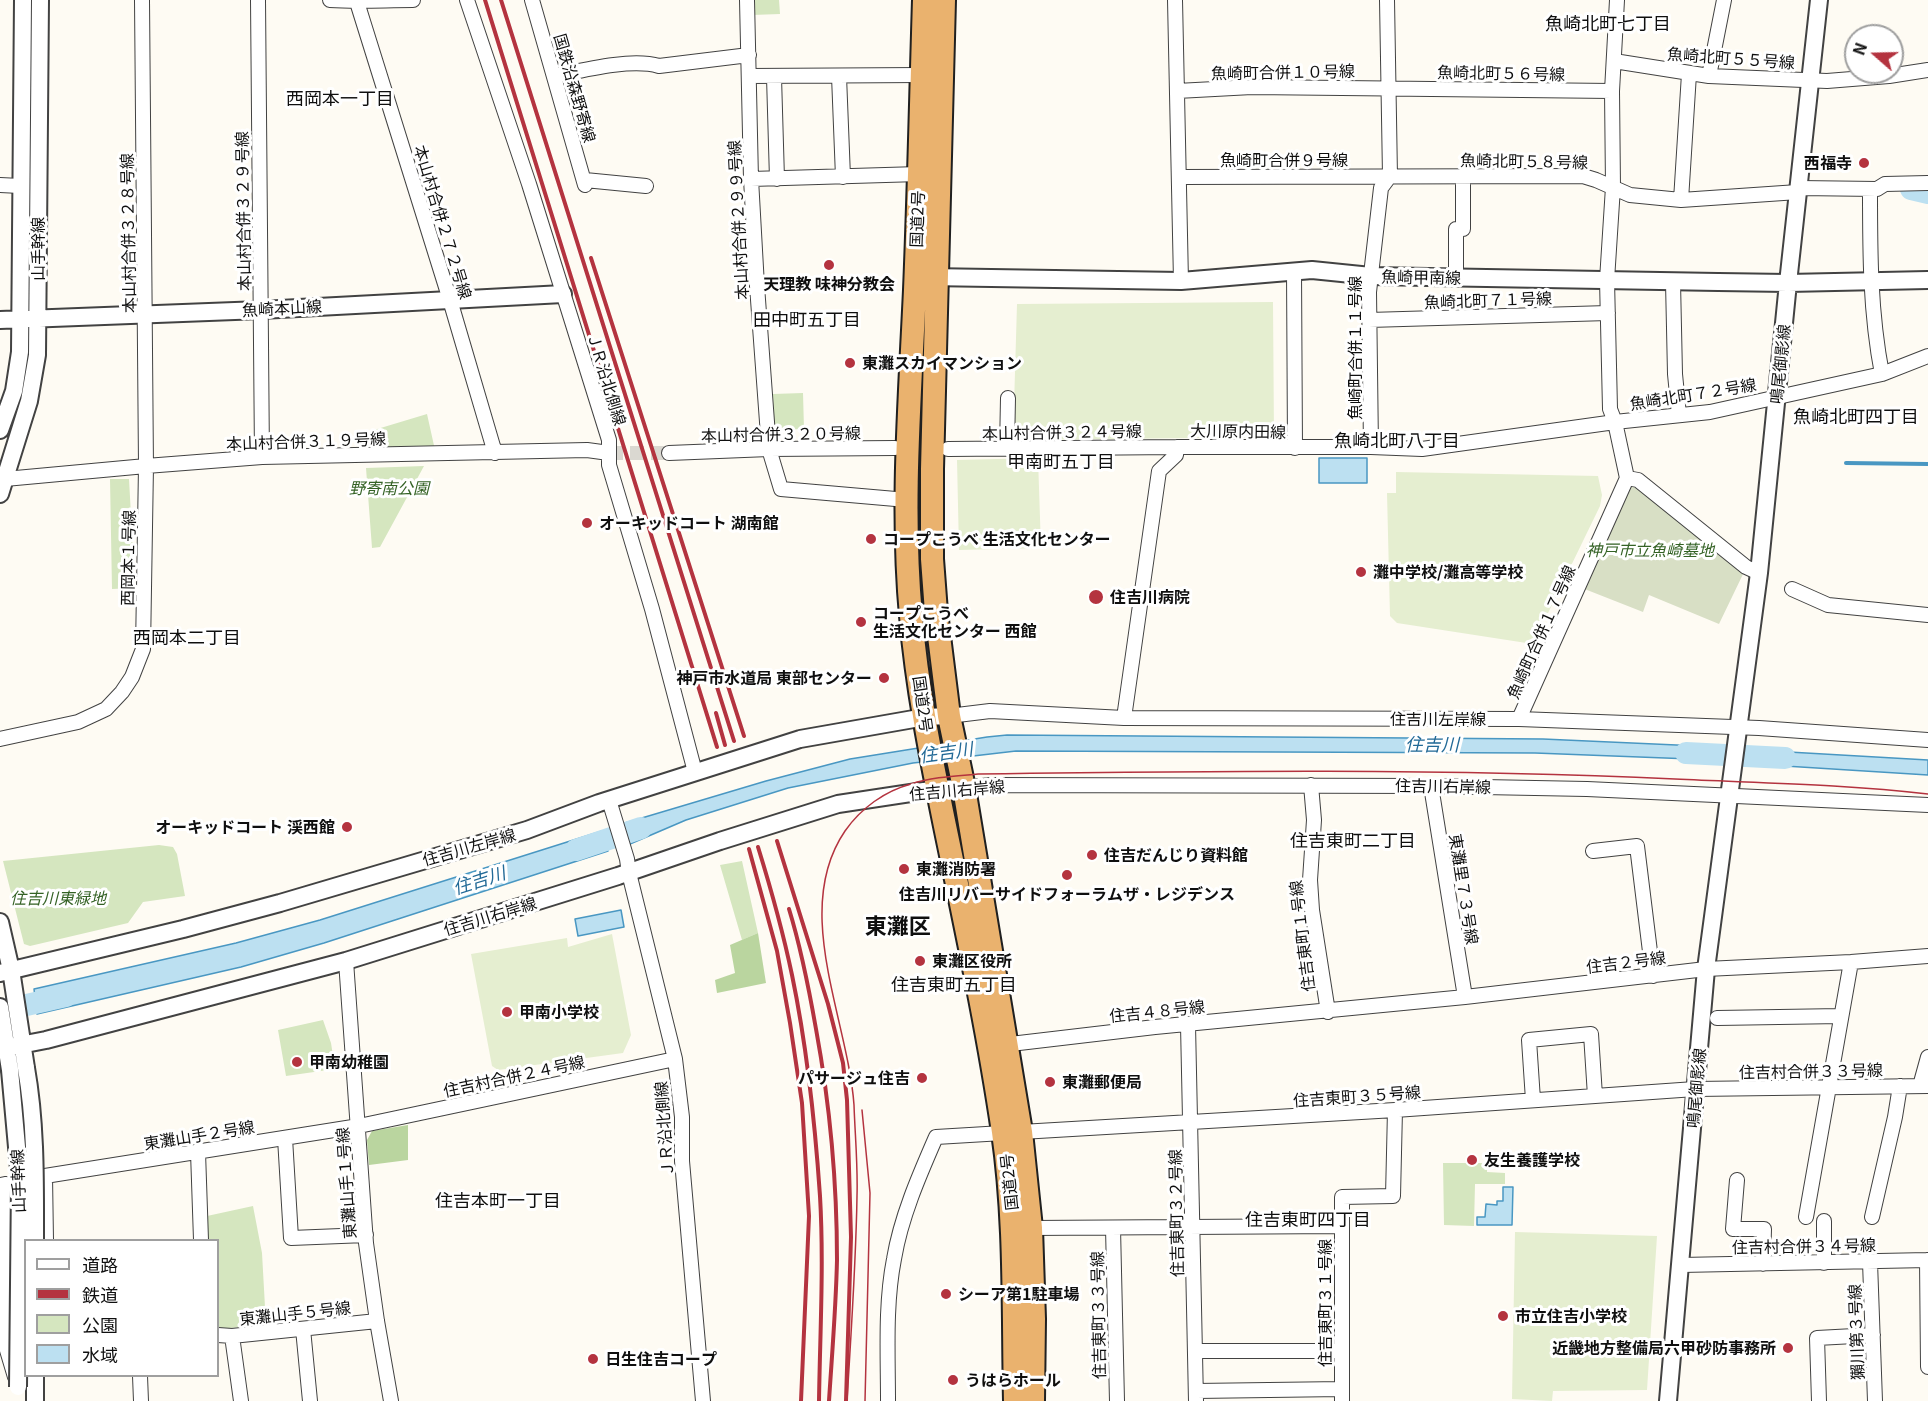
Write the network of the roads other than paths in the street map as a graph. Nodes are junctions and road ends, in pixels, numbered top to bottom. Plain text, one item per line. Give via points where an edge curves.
1 (22, 0) edge
2 (40, 0) edge
3 (142, 0) edge
4 (258, 0) edge
5 (330, 0) edge
6 (413, 0) edge
7 (467, 0) edge
8 (532, 0) edge
9 (747, 0) edge
10 (924, 0) edge
11 (944, 0) edge
12 (1176, 0) edge
13 (1387, 0) edge
14 (1617, 0) edge
15 (1724, 0) edge
16 (1819, 0) edge
17 (364, 1) edge
18 (749, 54) junction
19 (1614, 61) junction
20 (1928, 70) edge
21 (1689, 74) junction
22 (922, 75) junction
23 (555, 76) junction
24 (749, 76) junction
25 (839, 76) junction
26 (1709, 76) junction
27 (774, 77) junction
28 (1810, 80) junction
29 (1389, 88) junction
30 (1176, 91) junction
31 (1612, 91) junction
32 (919, 174) junction
33 (1390, 176) junction
34 (1463, 176) junction
35 (843, 177) junction
36 (1179, 177) junction
37 (751, 179) junction
38 (777, 179) junction
39 (1928, 183) edge
40 (0, 185) edge
41 (20, 186) junction
42 (646, 186) dead end
43 (1613, 187) junction
44 (1870, 189) junction
45 (1798, 190) junction
46 (1681, 200) junction
47 (1294, 271) junction
48 (1371, 276) junction
49 (926, 277) junction
50 (1456, 278) junction
51 (1181, 280) junction
52 (1607, 280) junction
53 (1928, 280) edge
54 (1672, 282) junction
55 (1870, 282) junction
56 (1788, 284) junction
57 (563, 294) junction
58 (450, 300) junction
59 (261, 310) junction
60 (1608, 313) junction
61 (146, 314) junction
62 (0, 320) edge
63 (20, 320) junction
64 (38, 320) junction
65 (1369, 320) junction
66 (1928, 356) edge
67 (1882, 374) junction
68 (1008, 398) dead end
69 (1776, 398) junction
70 (1679, 415) junction
71 (1615, 422) junction
72 (0, 430) edge
73 (1177, 447) junction
74 (1371, 447) junction
75 (894, 448) dead end
76 (1294, 448) junction
77 (769, 449) junction
78 (948, 449) dead end
79 (1007, 449) junction
80 (495, 453) junction
81 (609, 453) junction
82 (669, 453) tunnel mouth
83 (262, 457) junction
84 (146, 466) junction
85 (1627, 478) junction
86 (3, 486) edge
87 (907, 500) junction
88 (1759, 573) junction
89 (1792, 589) dead end
90 (1928, 615) edge
91 (1124, 718) junction
92 (1520, 719) junction
93 (950, 723) junction
94 (926, 725) junction
95 (1740, 729) junction
96 (0, 739) edge
97 (1928, 740) edge
98 (695, 772) junction
99 (962, 779) junction
100 (936, 782) junction
101 (1311, 785) junction
102 (1431, 786) junction
103 (1730, 795) junction
104 (1928, 805) edge
105 (612, 807) junction
106 (1593, 851) dead end
107 (628, 866) junction
108 (0, 922) edge
109 (1928, 956) edge
110 (346, 961) junction
111 (1851, 962) junction
112 (1706, 969) junction
113 (6, 971) edge
114 (1653, 976) junction
115 (1465, 997) junction
116 (0, 1007) edge
117 (1328, 1011) junction
118 (1841, 1016) junction
119 (1717, 1018) dead end
120 (1188, 1025) junction
121 (11, 1041) edge
122 (998, 1046) junction
123 (1928, 1057) edge
124 (675, 1059) junction
125 (18, 1069) junction
126 (1828, 1086) junction
127 (1900, 1086) junction
128 (1924, 1086) edge
129 (1695, 1089) junction
130 (1595, 1096) junction
131 (1533, 1100) junction
132 (1395, 1110) junction
133 (1191, 1123) junction
134 (359, 1126) junction
135 (1012, 1133) junction
136 (285, 1138) junction
137 (198, 1152) junction
138 (1737, 1180) dead end
139 (3, 1184) edge
140 (1806, 1217) dead end
141 (1872, 1217) dead end
142 (1824, 1221) dead end
143 (1342, 1226) junction
144 (1031, 1228) junction
145 (1113, 1228) junction
146 (1192, 1228) junction
147 (366, 1235) junction
148 (35, 1239) edge
149 (46, 1239) edge
150 (201, 1239) edge
151 (1928, 1260) edge
152 (1870, 1262) junction
153 (1824, 1263) junction
154 (1763, 1264) junction
155 (1681, 1266) junction
156 (377, 1321) junction
157 (303, 1329) junction
158 (219, 1335) edge
159 (1873, 1335) junction
160 (232, 1336) junction
161 (1195, 1351) junction
162 (1341, 1351) junction
163 (1928, 1367) edge
164 (140, 1377) edge
165 (18, 1394) edge
166 (1342, 1395) edge
167 (1196, 1396) edge
168 (141, 1401) edge
169 (241, 1401) edge
170 (310, 1401) edge
171 (391, 1401) edge
172 (703, 1401) edge
173 (888, 1401) edge
174 (1015, 1401) edge
175 (1033, 1401) edge
176 (1117, 1401) edge
177 (1668, 1401) edge
178 (1819, 1401) edge
179 (1875, 1401) edge

1 - 41 street, 山手幹線
2 - 64 street, 山手幹線
3 - 61 street, 本山村合併３２８号線
4 - 59 street, 本山村合併３２９号線
5 - 17 street
6 - 17 street
7 - 57 street, ＪＲ沿北側線
8 - 23 street, 国鉄沿森野寄線
9 - 18 street, 本山村合併２９９号線
10 - 22 highway, 国道2号
11 - 49 highway, 国道2号
12 - 30 street
13 - 29 street, 魚崎町合併１１号線
14 - 19 street
15 - 26 street
16 - 28 street, 鳴尾御影線
17 - 58 street, 本山村合併２７２号線
18 - 23 street via 659,66 649,63 602,67
18 - 24 street, 本山村合併２９９号線
19 - 21 street, 魚崎北町５５号線
19 - 31 street
20 - 28 street, 魚崎北町５５号線
21 - 26 street, 魚崎北町５５号線
21 - 46 street
22 - 25 street
22 - 32 highway, 国道2号
23 - 42 street, 国鉄沿森野寄線 via 585,182
24 - 27 street
24 - 37 street, 本山村合併２９９号線
25 - 27 street
25 - 35 street
26 - 28 street, 魚崎北町５５号線
27 - 38 street
28 - 45 street, 鳴尾御影線
29 - 30 street, 魚崎町合併１０号線
29 - 31 street, 魚崎北町５６号線
29 - 33 street, 魚崎町合併１１号線
30 - 36 street
31 - 43 street
32 - 35 street
32 - 49 highway, 国道2号
33 - 34 street, 魚崎北町５８号線
33 - 36 street, 魚崎町合併９号線
33 - 48 street, 魚崎町合併１１号線 via 1381,188
34 - 43 street, 魚崎北町５８号線 via 1583,176
34 - 50 street via 1463,229 1456,229
35 - 38 street
36 - 51 street
37 - 38 street
37 - 77 street, 本山村合併２９９号線
39 - 44 street, 魚崎北町５８号線 via 1885,184
40 - 41 street
41 - 63 street, 山手幹線
43 - 46 street, 魚崎北町５８号線 via 1630,195
43 - 52 street
44 - 45 street, 魚崎北町５８号線
44 - 55 street
45 - 46 street, 魚崎北町５８号線
45 - 56 street, 鳴尾御影線
47 - 48 street, 魚崎甲南線
47 - 51 street, 魚崎甲南線
47 - 76 street, 大川原内田線
48 - 50 street, 魚崎甲南線
48 - 65 street, 魚崎町合併１１号線
49 - 51 street, 魚崎甲南線
49 - 87 highway, 国道2号 via 908,432
49 - 93 highway, 国道2号 via 932,560
50 - 52 street, 魚崎甲南線
52 - 54 street, 魚崎甲南線
52 - 60 street
53 - 55 street, 魚崎甲南線
54 - 56 street, 魚崎甲南線
54 - 70 street
55 - 56 street, 魚崎甲南線
55 - 67 street
56 - 69 street, 鳴尾御影線
57 - 58 street, 魚崎本山線
57 - 81 street, ＪＲ沿北側線 via 609,440
58 - 59 street, 魚崎本山線
58 - 80 street, 本山村合併２７２号線
59 - 61 street, 魚崎本山線
59 - 83 street, 本山村合併３２９号線
60 - 65 street, 魚崎北町７１号線
60 - 71 street via 1610,410
61 - 64 street, 魚崎本山線
61 - 84 street, 本山村合併３２８号線
62 - 63 street, 魚崎本山線
63 - 64 street, 魚崎本山線
63 - 72 street, 山手幹線 via 14,391
64 - 86 street, 山手幹線 via 29,401
65 - 74 street, 魚崎町合併１１号線
66 - 67 street, 魚崎北町７２号線
67 - 69 street, 魚崎北町７２号線
68 - 79 street
69 - 70 street, 魚崎北町７２号線
69 - 88 street, 鳴尾御影線
70 - 71 street, 魚崎北町７２号線
71 - 74 street, 魚崎北町７２号線 via 1422,449
71 - 85 street
73 - 76 street, 大川原内田線
73 - 79 street, 本山村合併３２４号線
73 - 91 street, 大川原内田線 via 1176,455 1159,471
74 - 76 street, 魚崎北町７２号線
75 - 77 street, 本山村合併３２０号線
77 - 82 street, 本山村合併３２０号線
77 - 87 street, 本山村合併２９９号線 via 781,489
78 - 79 street, 本山村合併３２４号線
80 - 81 street, 本山村合併３１９号線
80 - 83 street, 本山村合併３１９号線
81 - 98 street, ＪＲ沿北側線 via 609,465
83 - 84 street, 本山村合併３１９号線
84 - 86 street, 本山村合併３１９号線
84 - 96 street, 西岡本１号線 via 143,649 132,677 106,709 78,722
85 - 88 street via 1638,480 1746,567
85 - 92 street, 魚崎町合併１７号線
87 - 94 highway, 国道2号 via 911,619
88 - 95 street, 鳴尾御影線
89 - 90 street via 1828,605
91 - 92 street, 住吉川左岸線
91 - 93 street, 住吉川左岸線 via 990,711
92 - 95 street, 住吉川左岸線
93 - 94 street, 住吉川左岸線
93 - 99 highway, 国道2号
94 - 98 street, 住吉川左岸線 via 800,739
94 - 100 highway, 国道2号
95 - 97 street, 住吉川左岸線
95 - 103 street, 鳴尾御影線
98 - 105 street, 住吉川左岸線
99 - 100 street, 住吉川右岸線
99 - 101 street, 住吉川右岸線 via 991,785
99 - 122 highway, 国道2号
100 - 107 street, 住吉川右岸線 via 838,804
100 - 122 highway, 国道2号
101 - 102 street, 住吉川右岸線
101 - 117 street, 住吉東町１号線 via 1312,910
102 - 103 street, 住吉川右岸線
102 - 115 street, 東灘里７３号線
103 - 104 street, 住吉川右岸線
103 - 112 street, 鳴尾御影線
105 - 107 street, ＪＲ沿北側線
105 - 113 street, 住吉川左岸線 via 280,903
106 - 114 street via 1637,846
107 - 110 street, 住吉川右岸線
107 - 124 street, ＪＲ沿北側線
108 - 113 street
109 - 111 street, 住吉２号線
110 - 121 street, 住吉川右岸線
110 - 134 street, 東灘山手１号線
111 - 112 street, 住吉２号線
111 - 118 street
112 - 114 street, 住吉２号線
112 - 129 street, 鳴尾御影線
113 - 121 street
114 - 115 street, 住吉２号線
115 - 117 street, 住吉２号線
116 - 121 street
117 - 120 street, 住吉４８号線
118 - 119 street
118 - 126 street
120 - 122 street, 住吉４８号線
120 - 133 street, 住吉東町３２号線
121 - 125 street, 山手幹線
122 - 135 highway, 国道2号
123 - 128 street
124 - 134 street, 住吉村合併２４号線
124 - 172 street, ＪＲ沿北側線
125 - 148 street, 山手幹線, bridge via 31,1096
125 - 165 street, 山手幹線, bridge
126 - 127 street, 住吉村合併３３号線
126 - 129 street, 住吉村合併３３号線
126 - 140 street
127 - 128 street, 住吉村合併３３号線
127 - 141 street
129 - 130 street, 住吉東町３５号線
129 - 155 street, 鳴尾御影線
130 - 131 street, 住吉東町３５号線
130 - 131 street via 1591,1034 1529,1040
131 - 132 street, 住吉東町３５号線
132 - 133 street, 住吉東町３５号線
132 - 143 street, 住吉東町３１号線 via 1393,1196 1342,1197
133 - 135 street, 住吉東町３５号線
133 - 146 street, 住吉東町３２号線
134 - 136 street, 東灘山手２号線
134 - 147 street, 東灘山手１号線
135 - 144 highway, 国道2号
135 - 173 street, 住吉東町３５号線 via 936,1137 922,1167 894,1258 888,1308
135 - 174 highway, 国道2号
136 - 137 street, 東灘山手２号線
136 - 147 street via 291,1238
137 - 149 street, 東灘山手２号線 via 45,1176
137 - 150 street
138 - 154 street via 1733,1229 1764,1229
139 - 165 street via 6,1347
142 - 153 street
143 - 146 street
143 - 162 street, 住吉東町３１号線
144 - 145 street
144 - 175 highway, 国道2号
145 - 146 street
145 - 176 street, 住吉東町３３号線
146 - 161 street, 住吉東町３２号線
147 - 156 street, 東灘山手１号線
151 - 152 street, 住吉村合併３４号線
151 - 163 street
152 - 153 street, 住吉村合併３４号線
152 - 159 street, 獺川第３号線
153 - 154 street, 住吉村合併３４号線
154 - 155 street, 住吉村合併３４号線
155 - 177 street, 鳴尾御影線
156 - 157 street, 東灘山手５号線
156 - 171 street, 東灘山手１号線
157 - 160 street, 東灘山手５号線
157 - 170 street
158 - 160 street, 東灘山手５号線
159 - 178 street via 1817,1338
159 - 179 street, 獺川第３号線
160 - 169 street
161 - 162 street
161 - 167 street, 住吉東町３２号線
162 - 166 street, 住吉東町３１号線
164 - 168 street
166 - 167 street

